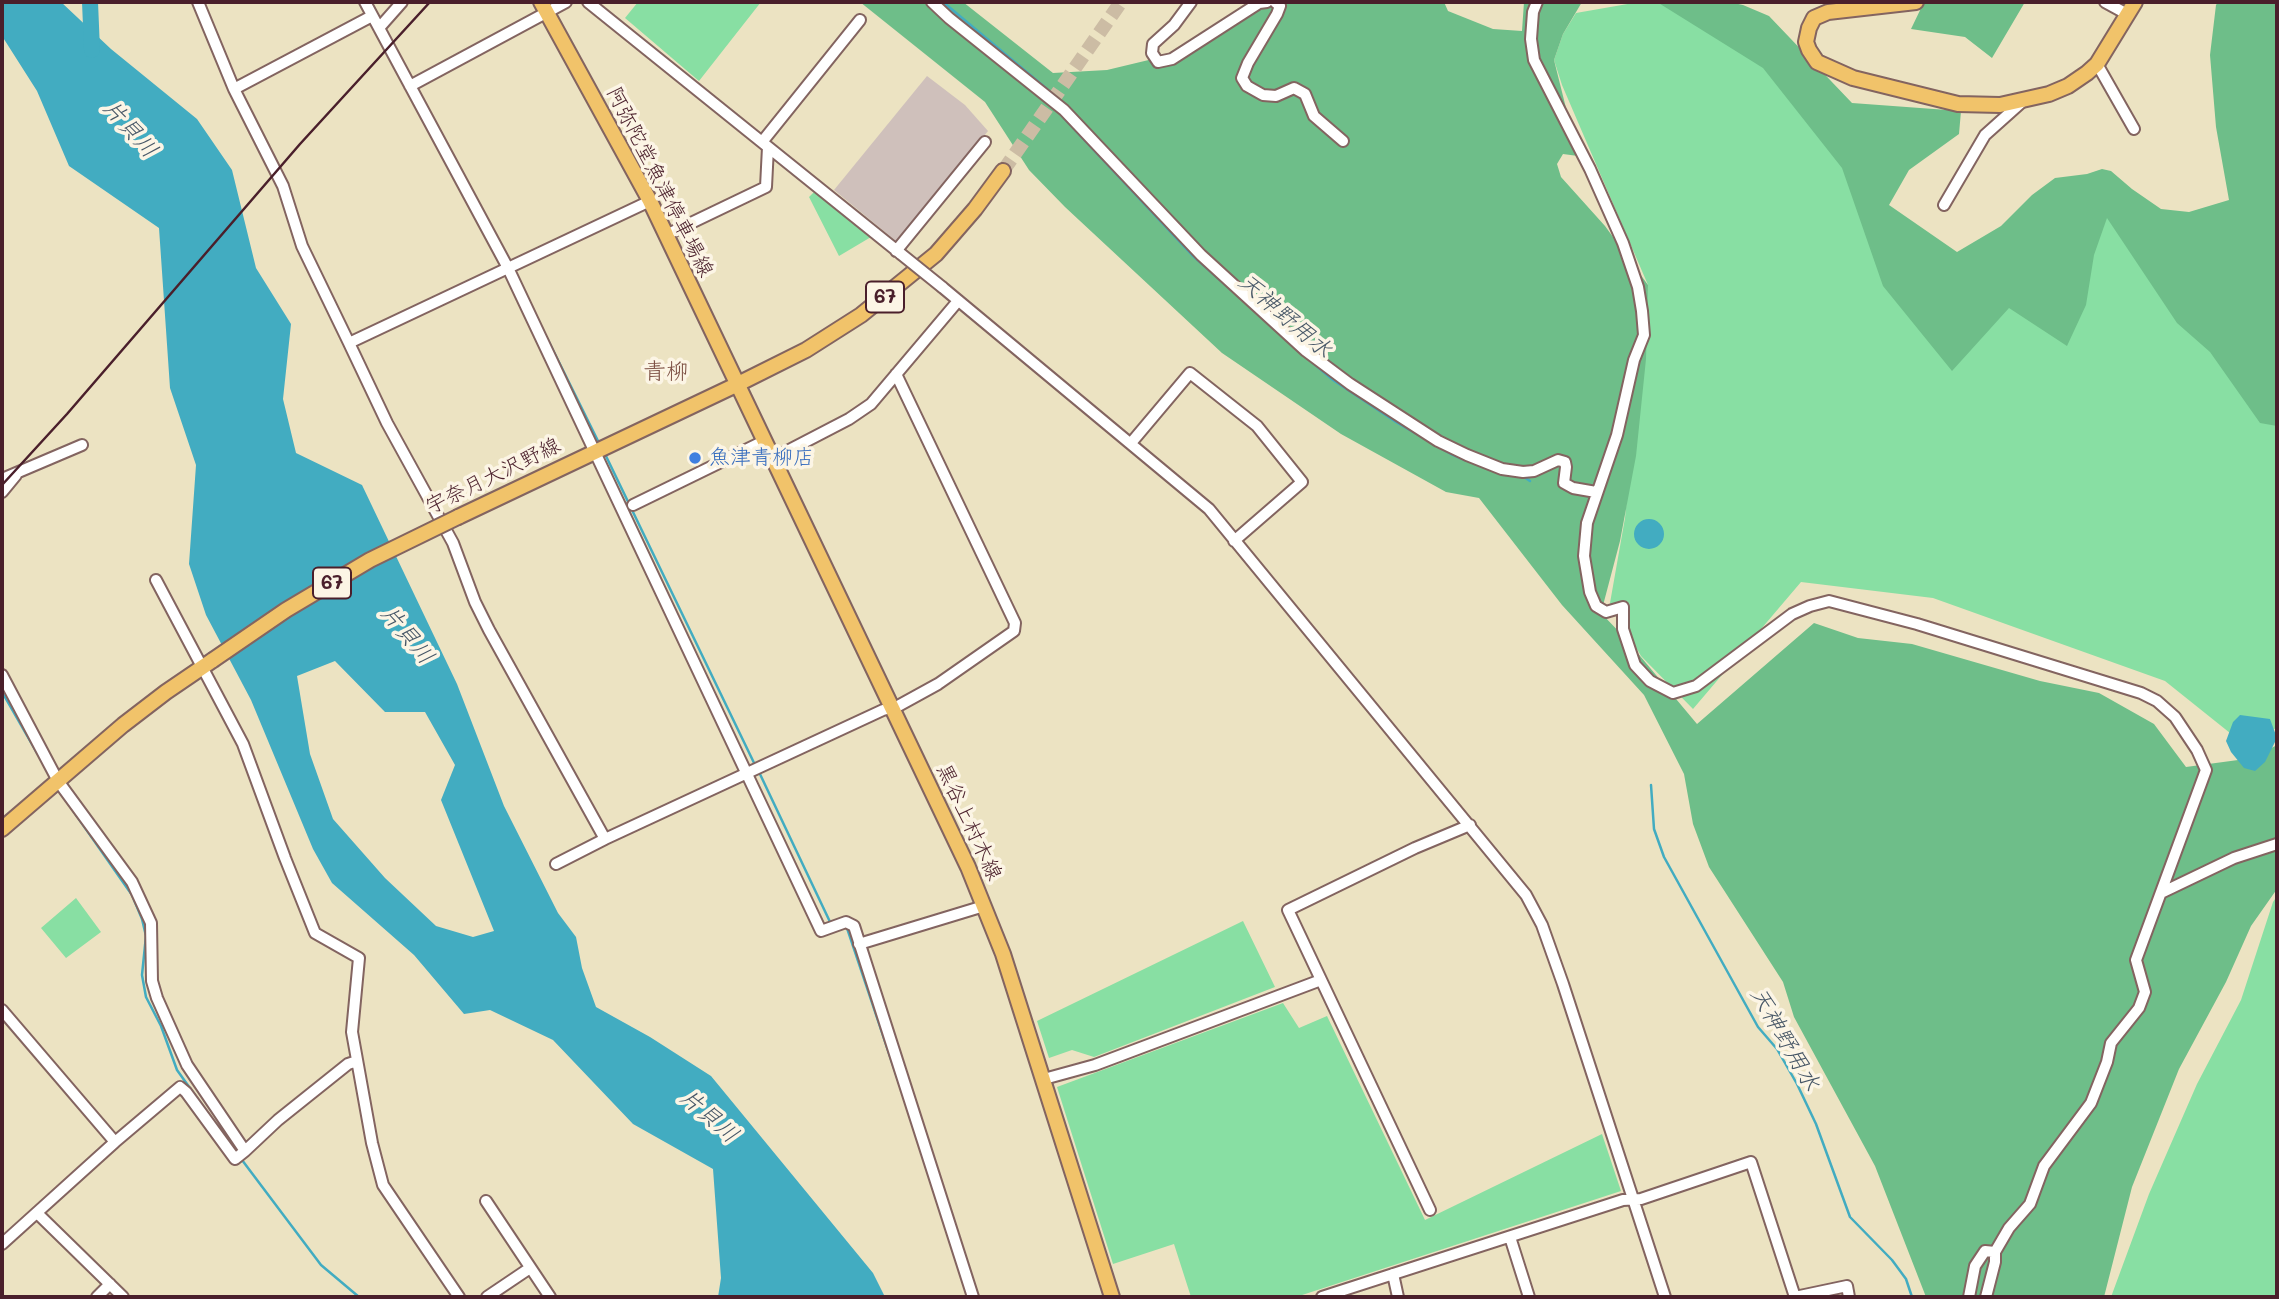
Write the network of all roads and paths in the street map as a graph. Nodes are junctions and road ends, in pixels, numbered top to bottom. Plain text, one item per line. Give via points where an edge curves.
1 (198, 2) edge
2 (365, 2) edge
3 (402, 2) edge
4 (566, 2) edge
5 (588, 2) edge
6 (932, 2) edge
7 (1191, 2) edge
8 (1268, 2) edge
9 (1275, 2) edge
10 (1537, 2) edge
11 (1916, 2) edge
12 (2105, 2) edge
13 (544, 7) edge
14 (2131, 8) edge
15 (372, 16) junction
16 (860, 20) dead end
17 (379, 28) junction
18 (2097, 64) junction
19 (410, 86) junction
20 (234, 89) junction
21 (2023, 101) junction
22 (2134, 129) dead end
23 (1343, 141) dead end
24 (985, 142) dead end
25 (765, 144) junction
26 (1003, 171) tunnel mouth
27 (650, 201) junction
28 (1944, 205) dead end
29 (666, 235) junction
30 (899, 252) junction
31 (508, 268) junction
32 (958, 300) junction
33 (349, 343) junction
34 (897, 374) junction
35 (736, 385) junction
36 (764, 441) junction
37 (1131, 443) junction
38 (82, 445) dead end
39 (596, 449) junction
40 (772, 459) junction
41 (18, 472) junction
42 (2, 479) edge
43 (2, 492) edge
44 (1596, 492) junction
45 (633, 505) dead end
46 (1234, 541) junction
47 (156, 580) dead end
48 (208, 663) junction
49 (2, 675) edge
50 (891, 708) junction
51 (748, 773) junction
52 (58, 781) junction
53 (1470, 825) junction
54 (2, 829) edge
55 (605, 839) junction
56 (2277, 844) edge
57 (556, 864) dead end
58 (2161, 893) junction
59 (984, 906) junction
60 (859, 944) junction
61 (1321, 980) junction
62 (2, 1010) edge
63 (357, 1061) junction
64 (1044, 1079) junction
65 (115, 1142) junction
66 (245, 1151) junction
67 (1632, 1199) junction
68 (486, 1201) dead end
69 (1430, 1210) dead end
70 (37, 1213) junction
71 (1510, 1237) junction
72 (4, 1238) edge
73 (1995, 1252) junction
74 (530, 1268) junction
75 (1393, 1274) junction
76 (110, 1284) junction
77 (1351, 1293) edge
78 (97, 1297) edge
79 (123, 1297) edge
80 (459, 1297) edge
81 (487, 1297) edge
82 (550, 1297) edge
83 (974, 1297) edge
84 (1112, 1297) edge
85 (1322, 1297) edge
86 (1398, 1297) edge
87 (1529, 1297) edge
88 (1665, 1297) edge
89 (1795, 1297) edge
90 (1849, 1297) edge
91 (1969, 1297) edge
92 (1986, 1297) edge

1 - 20 street
2 - 15 street
3 - 17 street
4 - 13 street
5 - 25 street
6 - 44 street via 1064,110 1201,255 1306,351 1350,384 1466,455 1523,472 1558,460 1566,467 1564,483
7 - 8 street via 1153,44 1158,62 1172,59 1259,3
9 - 23 street via 1280,6 1277,14 1242,78 1263,95 1276,96 1294,88 1305,94 1314,116
10 - 44 street via 1531,39 1534,60 1623,243 1642,311 1644,335
11 - 21 main road via 1828,12 1814,18 1808,28 1809,50 1817,62 1853,78 1958,104
12 - 14 street
13 - 19 street
13 - 27 main road, 阿弥陀堂魚津停車場線
14 - 18 main road
15 - 17 street
15 - 20 street
16 - 25 street
17 - 19 street
18 - 21 main road via 2068,86
18 - 22 street
19 - 31 street
20 - 33 street via 283,186 302,246
21 - 28 street via 1985,135
24 - 30 street
25 - 29 street via 766,187
25 - 30 street
26 - 35 main road, 宇奈月大沢野線 / 67 via 936,254 879,303 806,350
27 - 29 main road, 阿弥陀堂魚津停車場線
27 - 31 street
29 - 35 main road, 阿弥陀堂魚津停車場線
30 - 32 street, bridge
31 - 33 street
31 - 39 street
32 - 34 street
32 - 37 street
33 - 55 street via 453,543 489,630
34 - 40 street via 872,404
34 - 50 street via 1015,623 1014,631 949,677
35 - 36 main road, 黒谷上村木線
35 - 39 main road, 宇奈月大沢野線 / 67
36 - 40 main road, 黒谷上村木線
36 - 45 street
37 - 46 street via 1209,509
37 - 46 street via 1190,373 1257,426 1302,482
38 - 41 street
39 - 48 main road, 宇奈月大沢野線 / 67, bridge via 370,560
39 - 51 street
40 - 50 main road, 黒谷上村木線
41 - 42 street
41 - 43 street
44 - 58 street via 1584,556 1590,592 1596,606 1606,612 1623,607 1623,629 1634,665 1650,681 1673,693 1696,686 1793,614 1829,601 1917,624 2157,701 2175,717 2206,770
46 - 53 street
47 - 48 street
48 - 52 main road, 宇奈月大沢野線 / 67 via 123,725
48 - 63 street via 316,933 359,958 352,1032
49 - 52 street
50 - 51 street
50 - 59 main road, 黒谷上村木線
51 - 55 street
51 - 60 street via 821,931 846,922 854,926
52 - 54 main road, 宇奈月大沢野線 / 67
52 - 66 street via 132,882 151,923 152,981 167,1023 187,1065
53 - 61 street via 1288,910
53 - 67 street via 1526,895 1542,925
55 - 57 street
56 - 58 street via 2234,858
58 - 73 street via 2136,960 2144,992 2139,1008 2111,1044 2091,1103 2044,1166 2030,1204
59 - 60 street
59 - 64 main road, 黒谷上村木線
60 - 83 street
61 - 64 street via 1095,1065
61 - 69 street
62 - 65 street
63 - 66 street
63 - 80 street via 383,1185
64 - 84 main road, 黒谷上村木線
65 - 66 street via 180,1087 235,1159
65 - 70 street
67 - 71 street
67 - 88 street
67 - 89 street via 1751,1163
68 - 74 street
70 - 72 street
70 - 76 street
71 - 75 street
71 - 87 street
73 - 91 street via 1985,1251 1975,1266
73 - 92 street
74 - 81 street
74 - 82 street
75 - 77 street
75 - 86 street
76 - 78 street
76 - 79 street
77 - 85 street
89 - 90 street via 1847,1286

